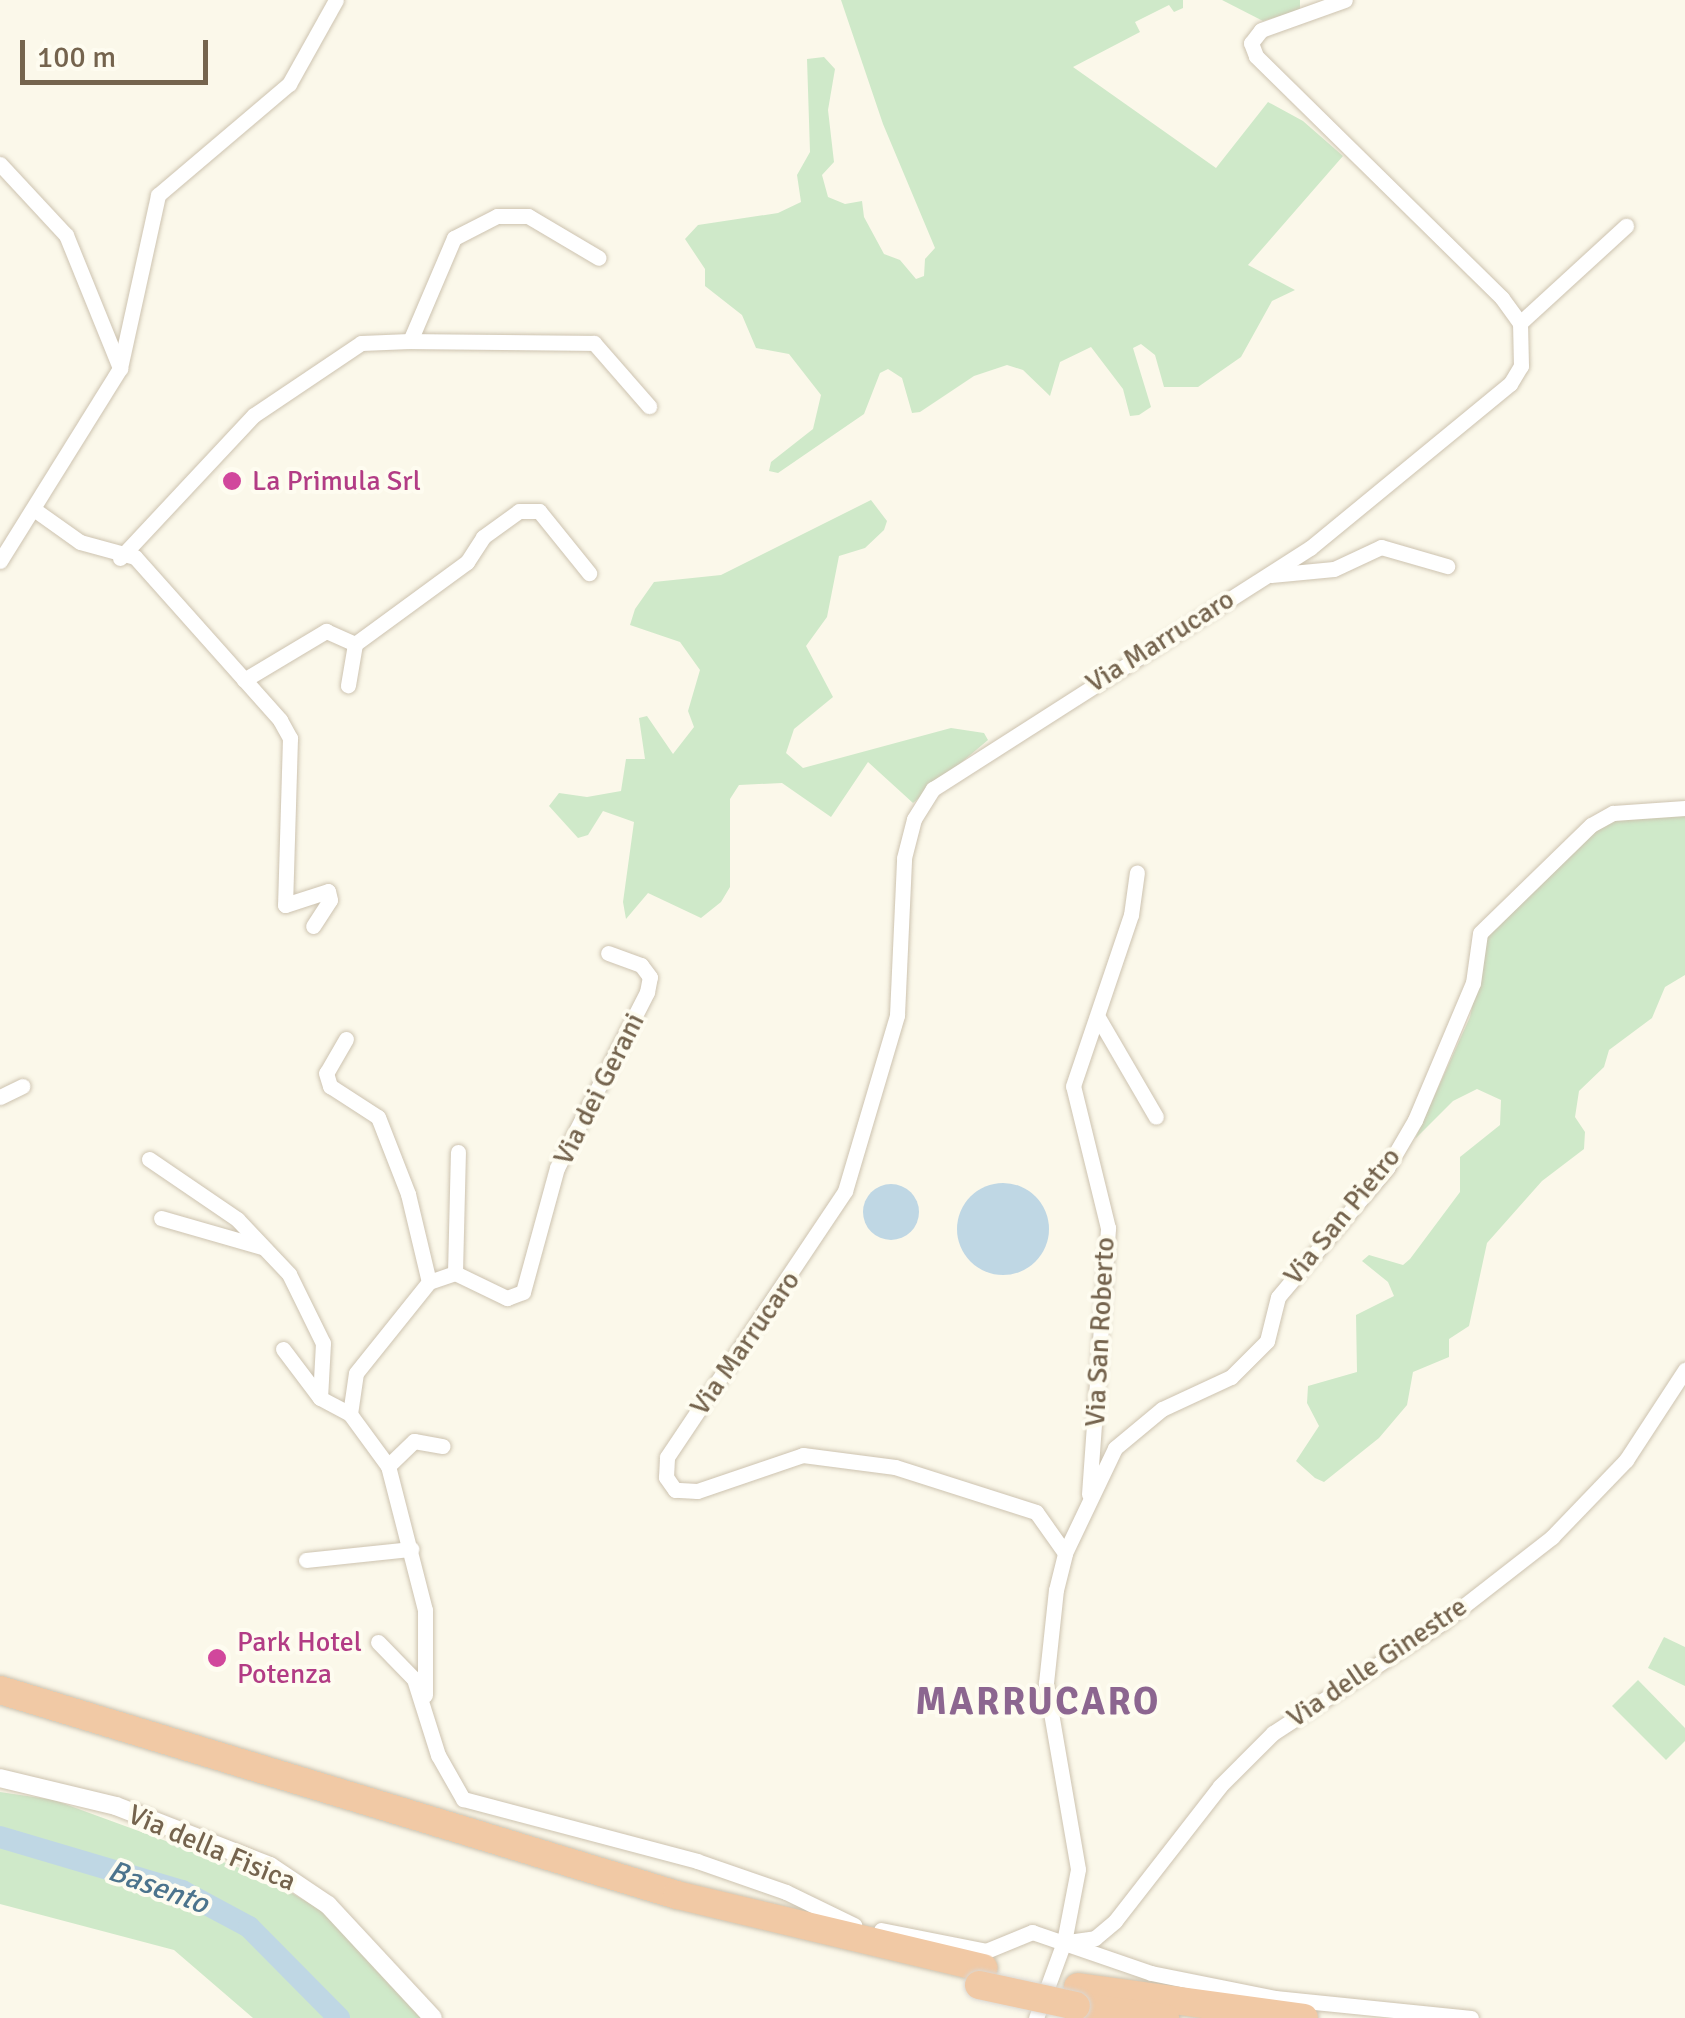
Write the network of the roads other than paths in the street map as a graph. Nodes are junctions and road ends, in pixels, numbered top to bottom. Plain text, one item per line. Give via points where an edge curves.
1 (336, 0) edge
2 (1346, 0) edge
3 (0, 164) edge
4 (1626, 226) dead end
5 (599, 258) dead end
6 (1520, 323) junction
7 (410, 342) junction
8 (120, 368) junction
9 (649, 406) dead end
10 (35, 510) junction
11 (120, 558) junction
12 (0, 561) edge
13 (1448, 566) dead end
14 (589, 573) dead end
15 (1268, 575) junction
16 (355, 644) junction
17 (244, 680) junction
18 (348, 685) dead end
19 (1685, 808) edge
20 (1137, 872) dead end
21 (314, 926) dead end
22 (608, 953) dead end
23 (1098, 1019) junction
24 (346, 1039) dead end
25 (22, 1086) dead end
26 (0, 1097) edge
27 (1156, 1117) dead end
28 (458, 1152) dead end
29 (150, 1159) dead end
30 (162, 1218) dead end
31 (262, 1247) junction
32 (455, 1273) junction
33 (429, 1282) junction
34 (283, 1350) dead end
35 (1685, 1370) edge
36 (320, 1398) junction
37 (350, 1414) junction
38 (443, 1446) dead end
39 (388, 1466) junction
40 (1088, 1508) junction
41 (411, 1550) junction
42 (1065, 1553) junction
43 (306, 1560) dead end
44 (378, 1642) dead end
45 (0, 1690) edge
46 (425, 1704) junction
47 (0, 1708) edge
48 (0, 1778) edge
49 (1064, 1942) junction
50 (981, 1976) junction
51 (1077, 1997) junction
52 (1038, 2015) edge
53 (434, 2018) edge
54 (1165, 2018) edge
55 (1304, 2018) edge
56 (1472, 2018) edge

1 - 8 street via 290,84 158,196
2 - 6 street via 1261,30 1251,43 1256,56
3 - 8 street via 66,235
4 - 6 street
5 - 7 street via 528,216 498,216 454,238
6 - 15 street, Via Marrucaro via 1522,366 1510,384 1409,471
7 - 9 street via 594,343
7 - 11 street via 362,343 254,414
8 - 10 street
10 - 11 street via 80,542
10 - 12 street
11 - 17 street via 134,557
13 - 15 street, Via Marrucaro via 1380,547 1334,568
14 - 16 street via 539,511 518,511 483,537 467,562
15 - 42 street, Via Marrucaro via 958,768 923,803 904,858 896,1015 845,1191 667,1457 666,1478 675,1490 696,1492 804,1455 895,1467 1036,1512
16 - 17 street via 326,631
16 - 18 street
17 - 21 street via 290,738 286,905 328,890 330,900
19 - 40 street, Via San Pietro via 1613,813 1590,825 1480,933 1465,1006 1415,1120 1386,1168 1278,1297 1266,1341 1231,1376 1162,1409 1115,1448
20 - 23 street, Via San Roberto via 1131,915
22 - 32 street, Via dei Gerani via 642,965 650,978 647,992 556,1168 531,1278 524,1292 508,1298
23 - 27 street
23 - 40 street, Via San Roberto via 1073,1086 1108,1228
24 - 33 street via 326,1073 330,1086 378,1118 408,1194
25 - 26 street
28 - 32 street
29 - 31 street via 237,1219
30 - 31 street
31 - 36 street via 310,1306 323,1343
32 - 33 street
33 - 37 street via 356,1373
34 - 36 street
35 - 49 street, Via delle Ginestre via 1626,1460 1552,1537 1442,1622 1273,1733 1220,1786 1115,1921 1095,1938
36 - 37 street
37 - 39 street
38 - 39 street via 414,1442
39 - 41 street
40 - 42 street, Via San Pietro
41 - 43 street
41 - 46 street via 425,1610
42 - 49 street via 1046,1682 1078,1869
44 - 46 street via 414,1679
45 - 50 highway via 678,1895
46 - 49 street via 451,1786 479,1806 697,1861 786,1892 843,1923 986,1950 1032,1932
47 - 50 highway via 702,1919
48 - 53 street, Via della Fisica via 116,1806 270,1866 328,1905
49 - 52 street
49 - 56 street via 1151,1972 1259,1994
50 - 51 highway, bridge
51 - 54 highway
51 - 55 highway

